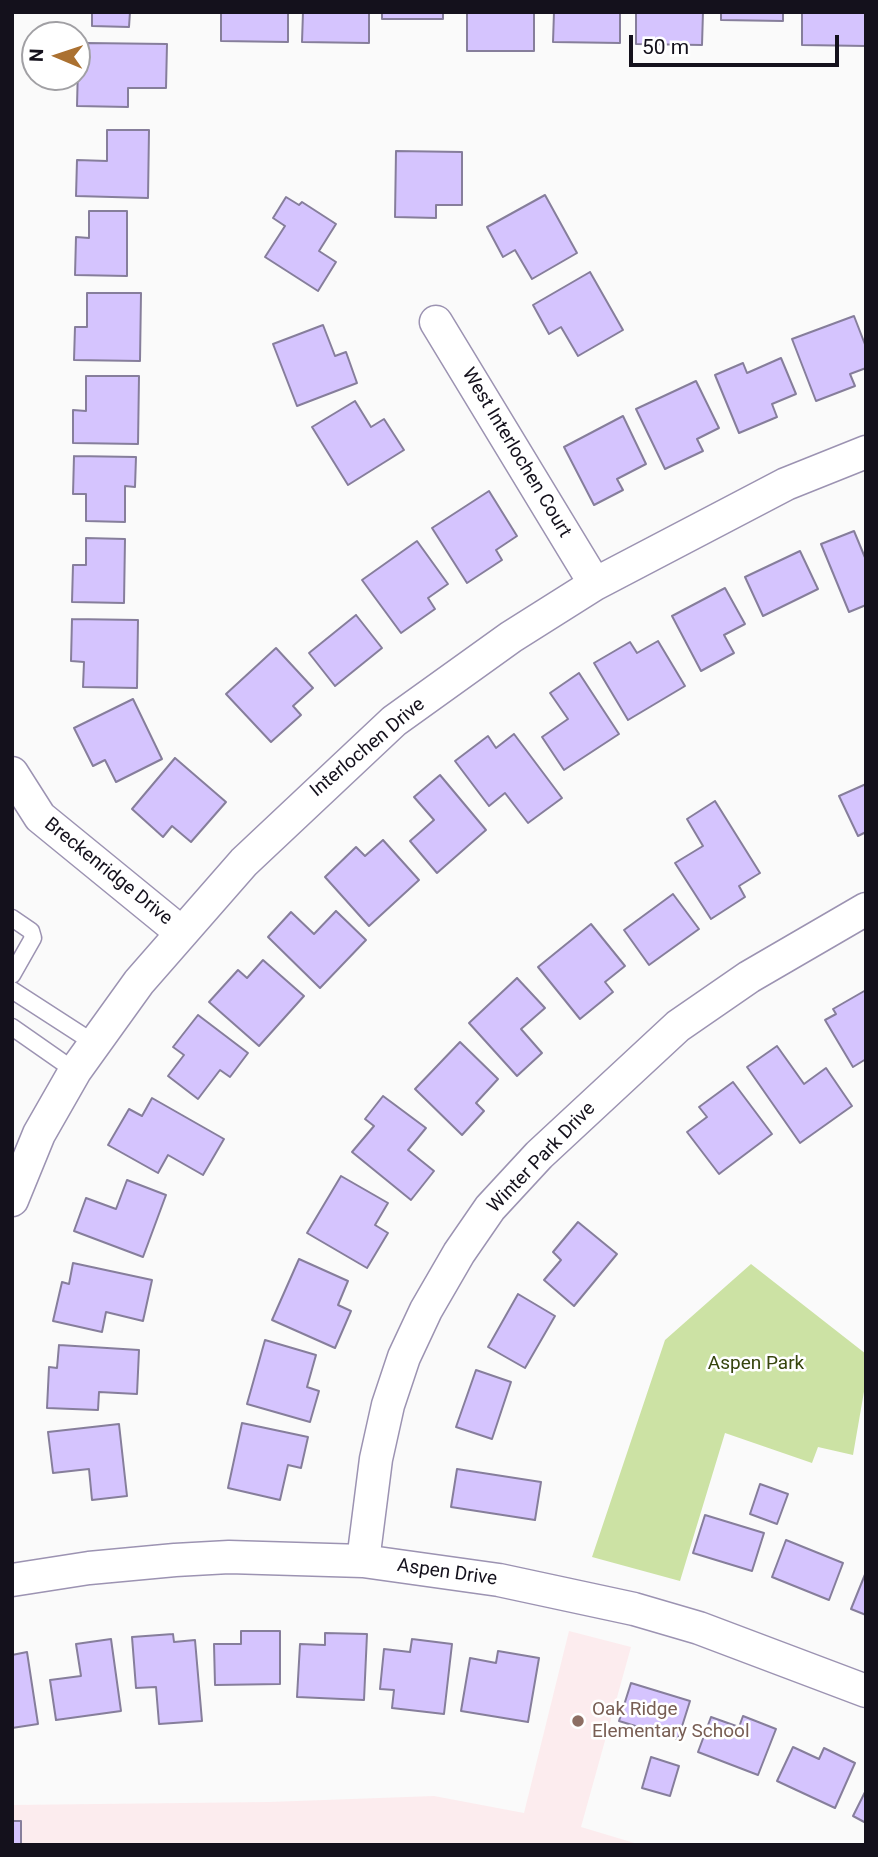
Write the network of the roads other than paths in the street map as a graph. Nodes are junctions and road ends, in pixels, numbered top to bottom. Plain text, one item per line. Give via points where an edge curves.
1 (436, 322) dead end
2 (866, 452) edge
3 (595, 584) junction
4 (12, 773) edge
5 (866, 909) edge
6 (12, 918) edge
7 (182, 933) junction
8 (12, 975) edge
9 (12, 990) edge
10 (12, 1027) edge
11 (94, 1043) junction
12 (75, 1071) junction
13 (12, 1200) edge
14 (363, 1560) junction
15 (12, 1580) edge
16 (866, 1691) edge

1 - 3 street, West Interlochen Court
2 - 3 street, Interlochen Drive via 786,484
3 - 7 street, Interlochen Drive via 511,637 394,721 244,862
4 - 7 street, Breckenridge Drive via 40,817
5 - 14 street, Winter Park Drive via 770,964 678,1026 539,1155 490,1209 452,1265 404,1357 376,1459
6 - 8 lane via 31,931 33,938
7 - 11 street, Interlochen Drive
9 - 11 lane
10 - 12 lane
11 - 12 street, Interlochen Drive
12 - 13 street, Interlochen Drive via 39,1135
14 - 15 street, Aspen Drive via 175,1560
14 - 16 street, Aspen Drive via 499,1580 634,1609 699,1628

